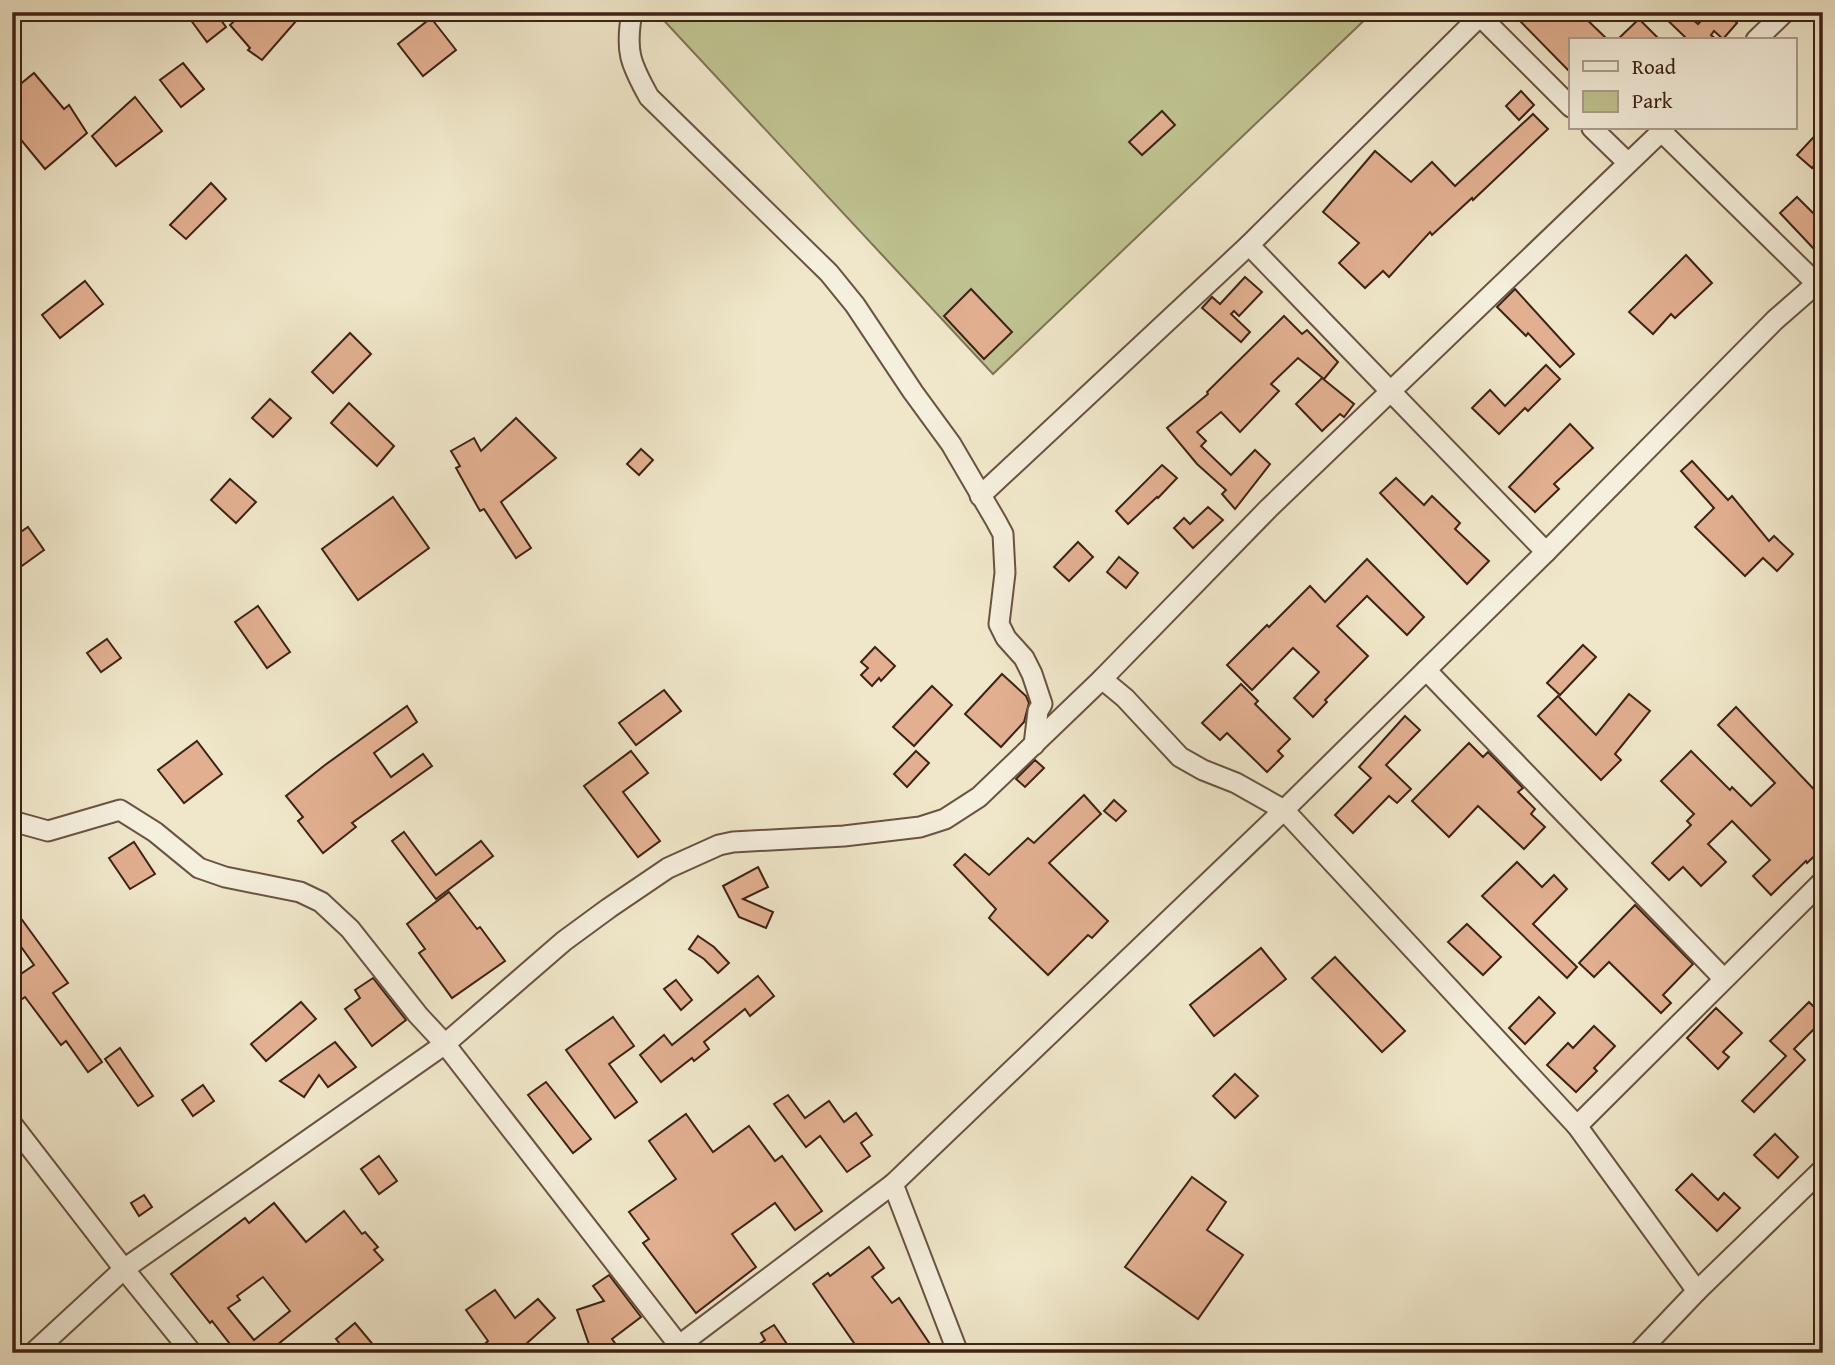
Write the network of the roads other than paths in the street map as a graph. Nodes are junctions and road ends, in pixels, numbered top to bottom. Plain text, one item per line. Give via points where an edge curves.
1 (632, 12) edge
2 (1785, 12) edge
3 (1482, 14) edge
4 (1758, 38) edge
5 (1569, 105) edge
6 (1594, 130) edge
7 (1663, 130) edge
8 (1628, 163) junction
9 (1249, 245) junction
10 (1820, 280) edge
11 (1391, 391) junction
12 (980, 496) junction
13 (1546, 552) junction
14 (1426, 670) junction
15 (1102, 679) junction
16 (1034, 746) junction
17 (1284, 810) junction
18 (12, 821) edge
19 (1823, 881) edge
20 (1724, 979) junction
21 (445, 1044) junction
22 (12, 1124) edge
23 (1577, 1126) junction
24 (1823, 1169) edge
25 (893, 1184) junction
26 (124, 1269) junction
27 (1697, 1291) junction
28 (678, 1350) edge
29 (33, 1353) edge
30 (192, 1353) edge
31 (958, 1353) edge
32 (1638, 1353) edge

1 - 12 street via 627,48 649,97 829,273 951,444
2 - 4 street
3 - 5 street
3 - 9 street
6 - 8 street
7 - 8 street
7 - 10 street
8 - 11 street
9 - 11 street
9 - 12 street
10 - 13 street
11 - 13 street
11 - 15 street
12 - 16 street via 1003,534 1005,586 999,624 1024,659 1042,704
13 - 14 street
14 - 17 street
14 - 20 street
15 - 16 street
15 - 17 street via 1180,757
16 - 21 street via 979,797 945,819 920,827 844,836 733,842 668,867 564,941
17 - 23 street
17 - 25 street
18 - 21 street via 48,831 120,810 155,831 199,869 311,896 351,929
19 - 20 street
20 - 23 street
21 - 26 street
21 - 28 street
22 - 26 street
23 - 27 street
24 - 27 street
25 - 28 street
25 - 31 street
26 - 29 street
26 - 30 street
27 - 32 street

